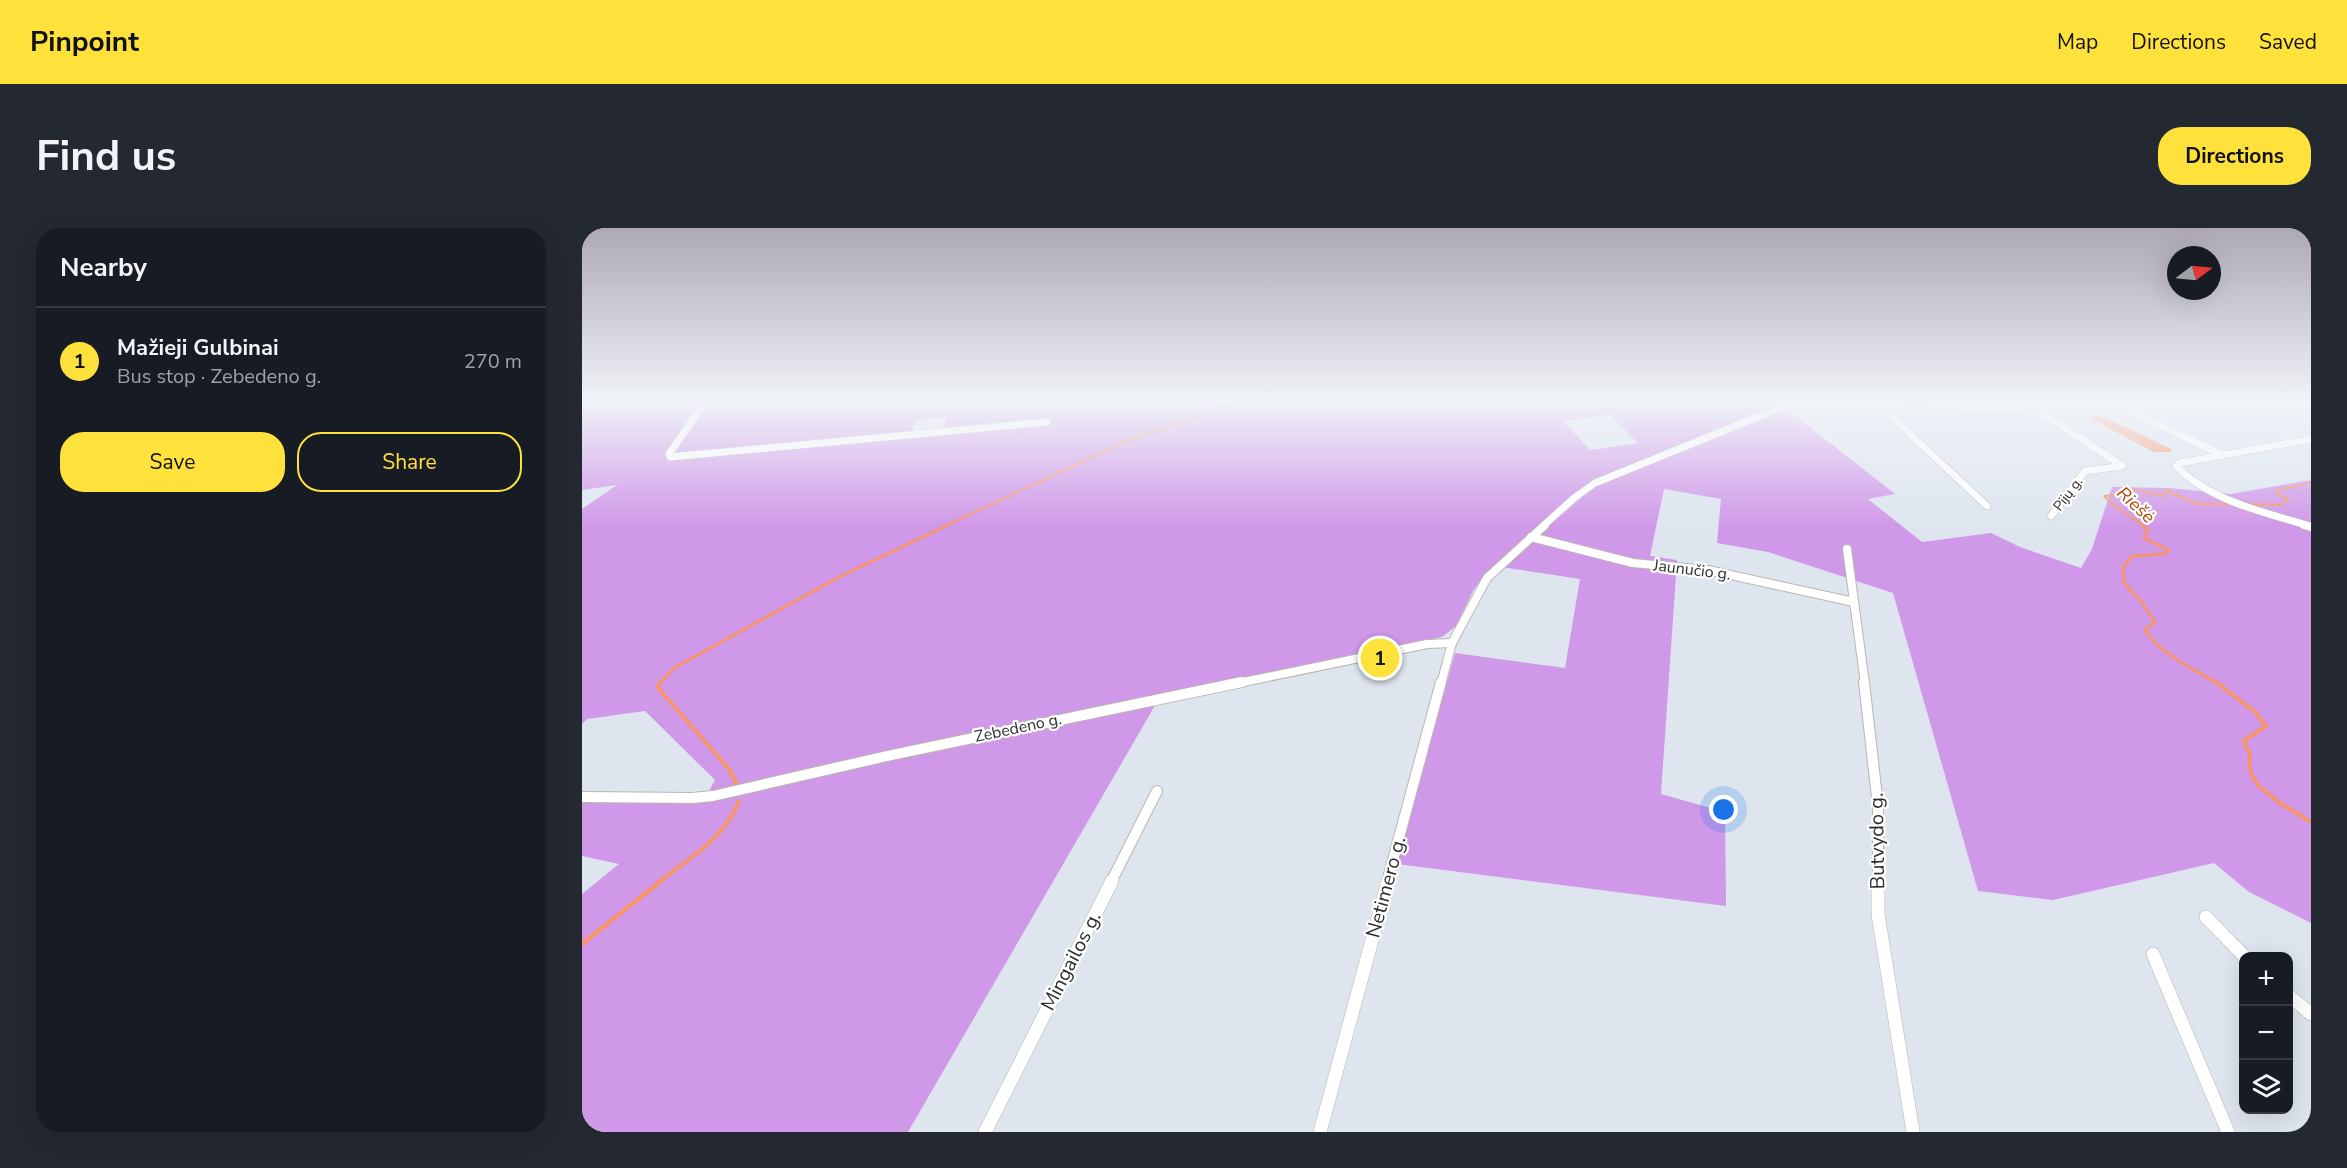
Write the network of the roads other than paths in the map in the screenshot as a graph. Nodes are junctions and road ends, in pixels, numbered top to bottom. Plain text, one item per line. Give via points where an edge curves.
1 (677, 443) edge
2 (815, 443) edge
3 (1692, 443) edge
4 (1920, 443) edge
5 (2088, 443) edge
6 (2198, 443) edge
7 (2292, 443) edge
8 (2223, 455) junction
9 (1988, 506) dead end
10 (2051, 516) dead end
11 (2311, 527) edge
12 (1531, 537) junction
13 (1847, 549) dead end
14 (1854, 602) junction
15 (1452, 643) junction
16 (1157, 791) dead end
17 (583, 798) edge
18 (2206, 917) dead end
19 (2239, 952) edge
20 (2153, 954) dead end
21 (2293, 998) edge
22 (2311, 1014) edge
23 (985, 1132) edge
24 (1320, 1132) edge
25 (1913, 1132) edge
26 (2228, 1132) edge

1 - 2 street via 670,457
3 - 12 street, Netimero g. via 1595,483
4 - 9 street
5 - 10 street, Pijų g. via 2122,466 2085,471
6 - 8 street
7 - 8 street
8 - 11 street via 2176,466 2191,479 2227,497
12 - 14 street, Jaunučio g. via 1633,563 1708,570
12 - 15 street, Netimero g. via 1487,578
13 - 14 street, Butvydo g.
14 - 25 street, Butvydo g. via 1876,775 1878,914
15 - 17 street, Zebedeno g. via 1427,644 1180,694 713,796
15 - 24 street, Netimero g.
16 - 23 street, Mingailos g.
18 - 19 street
20 - 26 street
21 - 22 street

